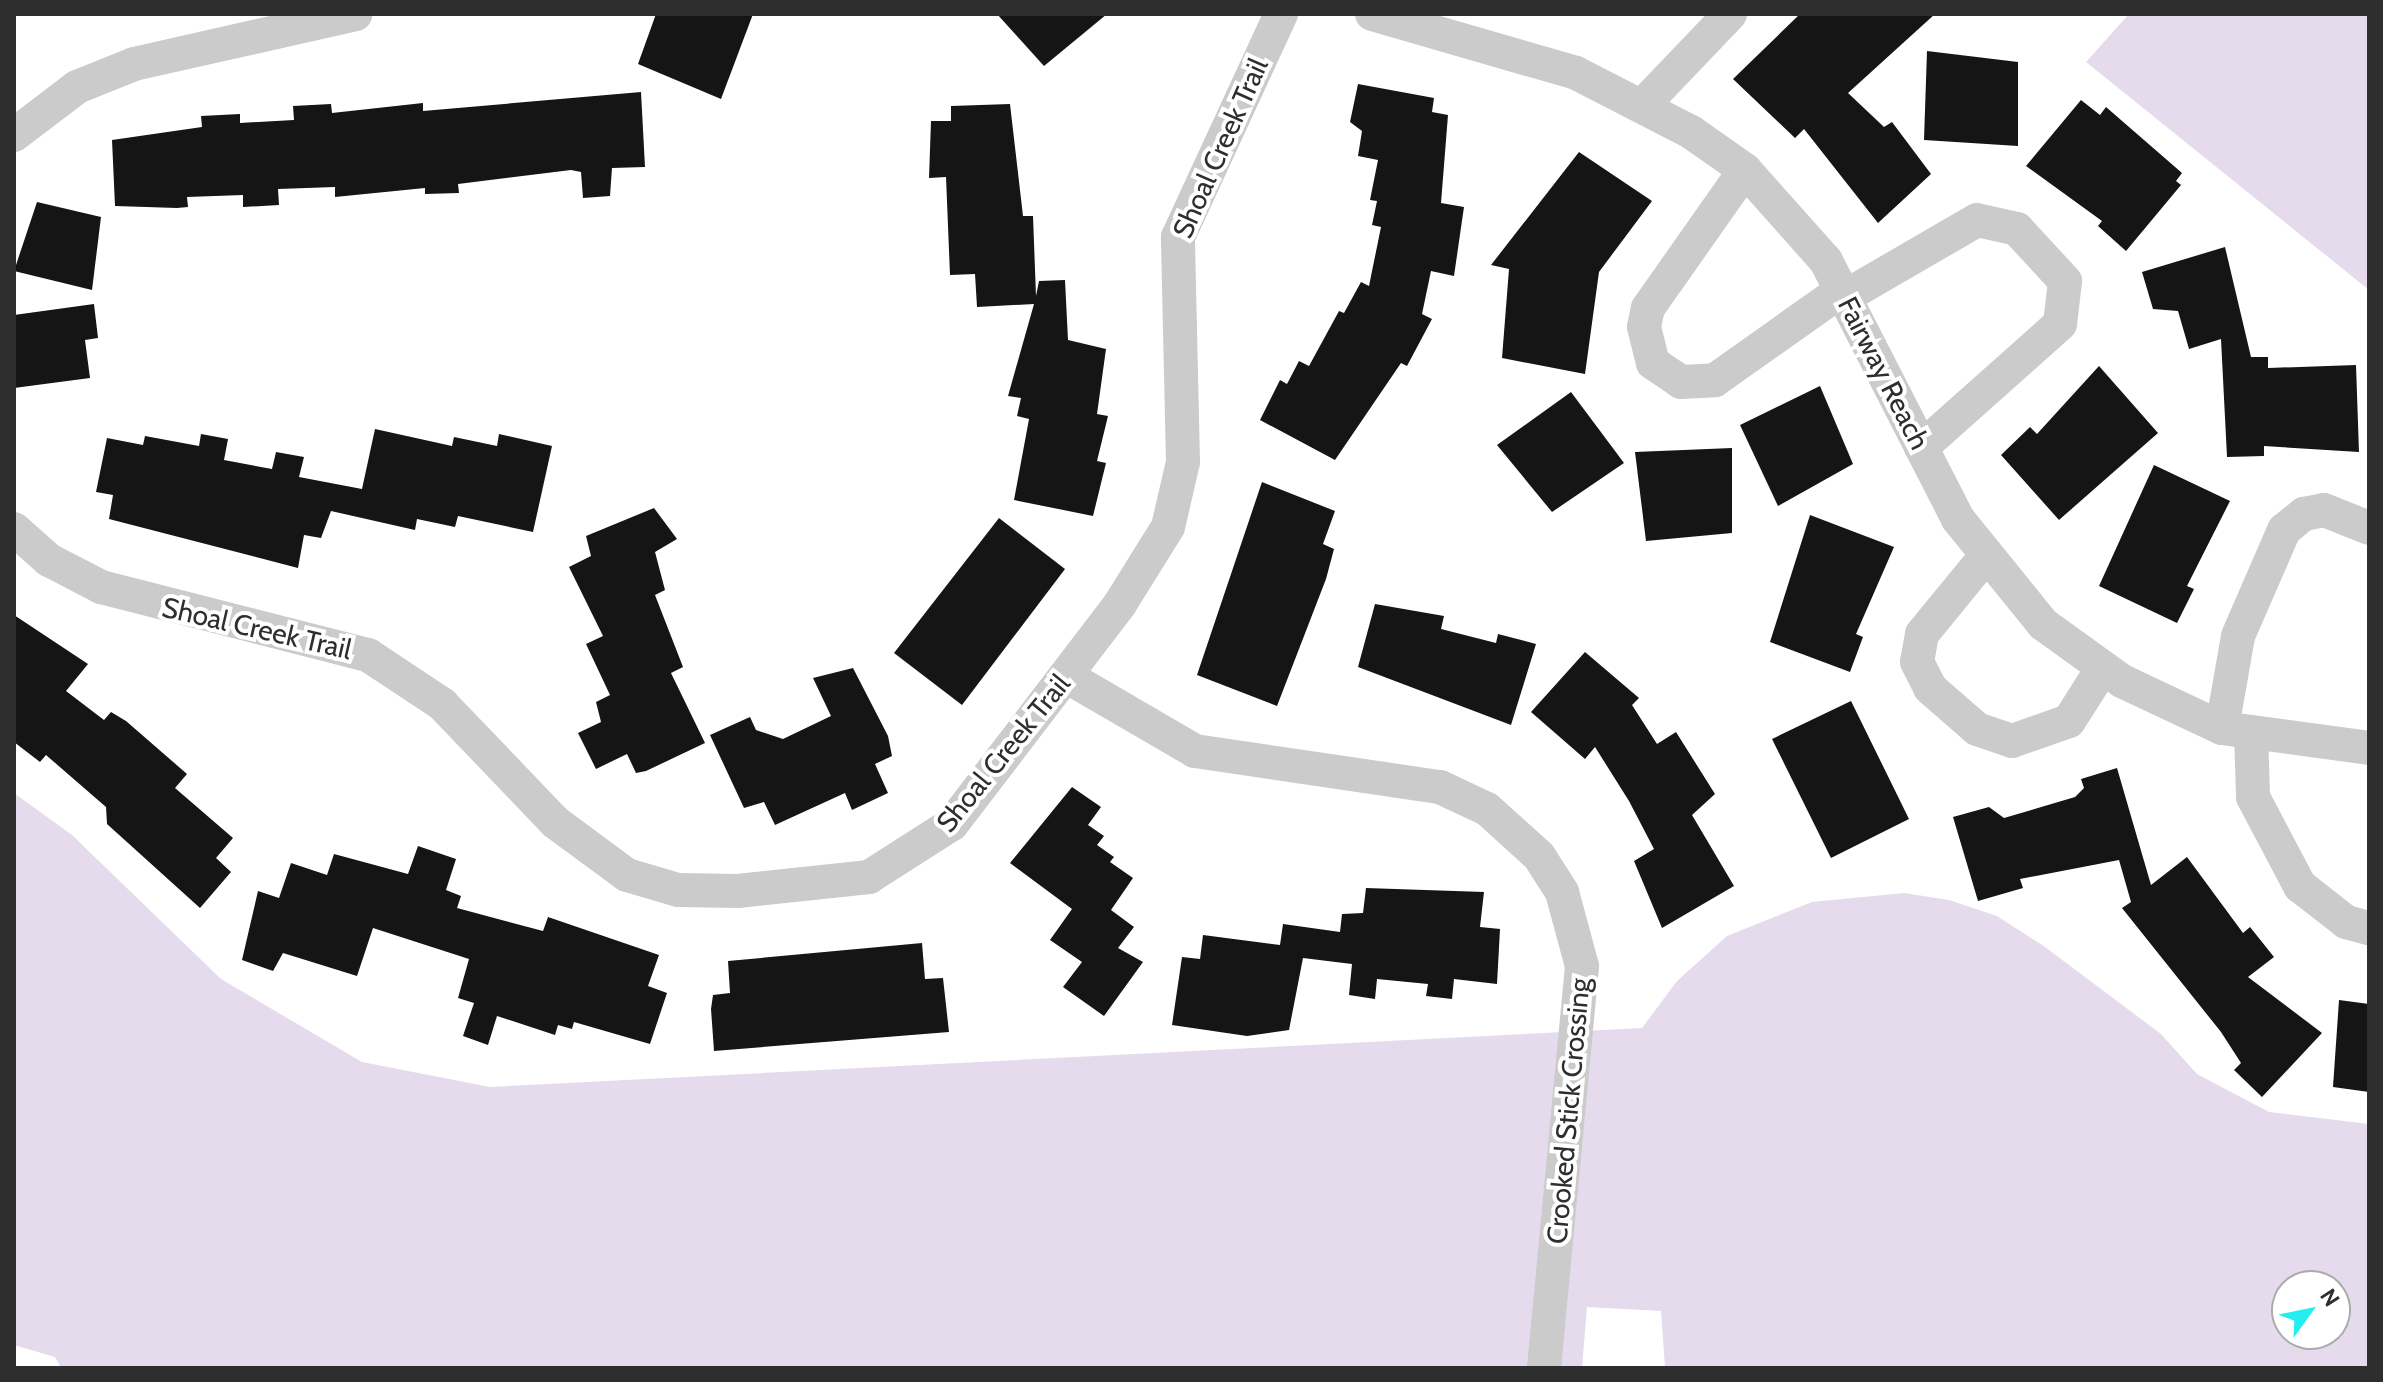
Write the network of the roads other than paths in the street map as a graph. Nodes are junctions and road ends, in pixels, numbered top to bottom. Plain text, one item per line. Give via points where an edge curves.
1 (355, 14) edge
2 (1281, 14) edge
3 (1372, 14) edge
4 (1730, 14) edge
5 (1643, 105) junction
6 (14, 135) edge
7 (1745, 170) junction
8 (1844, 293) junction
9 (1921, 448) junction
10 (2369, 528) edge
11 (14, 529) edge
12 (1985, 557) junction
13 (2102, 669) junction
14 (1066, 676) junction
15 (2236, 730) junction
16 (2369, 748) edge
17 (2369, 928) edge
18 (1544, 1368) edge

1 - 6 street via 134,64 77,87
2 - 14 street, Shoal Creek Trail via 1178,237 1184,420 1176,503 1152,558
3 - 5 street, Fairway Reach via 1576,73
4 - 5 street
5 - 7 street, Fairway Reach
7 - 8 street, Fairway Reach via 1807,236
7 - 8 street via 1648,308 1644,327 1653,363 1681,382 1715,380
8 - 9 street, Fairway Reach
8 - 9 street via 1977,220 2017,229 2065,281 2060,324
9 - 12 street, Fairway Reach
10 - 15 street via 2324,510 2304,514 2284,530 2238,636
11 - 14 street, Shoal Creek Trail via 49,560 101,587 368,655 442,704 599,861 678,890 829,886 889,868 952,824
12 - 13 street, Fairway Reach via 2043,624
12 - 13 street via 1922,634 1917,662 1930,688 1977,729 2012,741 2069,721
13 - 15 street, Fairway Reach
14 - 18 street, Crooked Stick Crossing via 1195,751 1440,787 1487,809 1539,856 1562,892 1582,966
15 - 16 street, Fairway Reach
15 - 17 street via 2253,797 2300,886 2346,922

